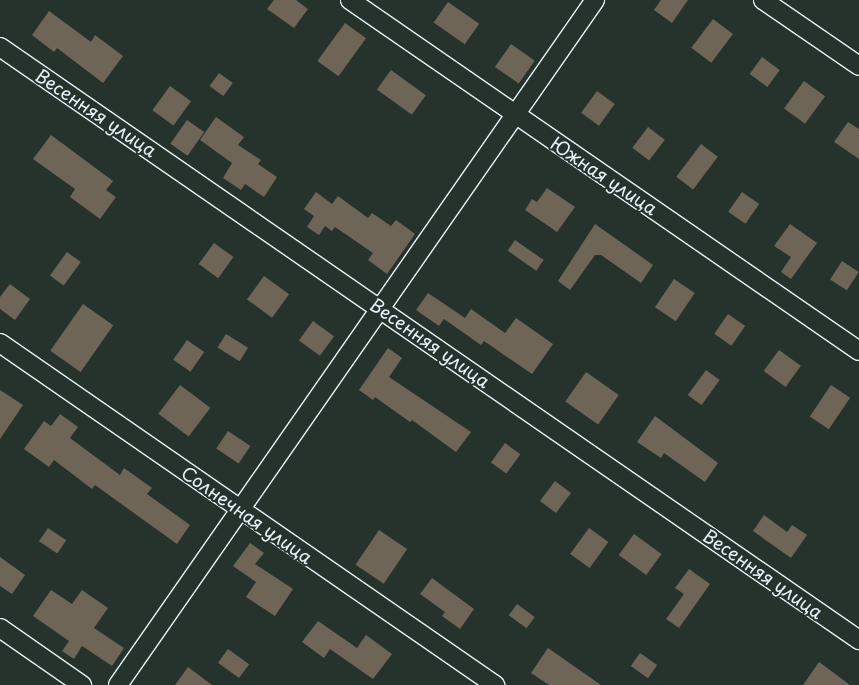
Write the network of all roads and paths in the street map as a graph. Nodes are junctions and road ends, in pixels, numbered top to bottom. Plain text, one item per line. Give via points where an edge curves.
1 (350, 0) edge
2 (595, 0) edge
3 (764, 0) edge
4 (0, 47) edge
5 (859, 66) edge
6 (514, 115) junction
7 (379, 307) junction
8 (0, 343) edge
9 (859, 350) edge
10 (240, 510) junction
11 (0, 628) edge
12 (859, 640) edge
13 (82, 685) edge
14 (118, 685) edge
15 (495, 685) edge

1 - 6 street, Южная улица
2 - 6 street
3 - 5 street
4 - 7 street, Весенняя улица
6 - 7 street
6 - 9 street, Южная улица
7 - 10 street
7 - 12 street, Весенняя улица
8 - 10 street, Солнечная улица
10 - 14 street
10 - 15 street, Солнечная улица
11 - 13 street

